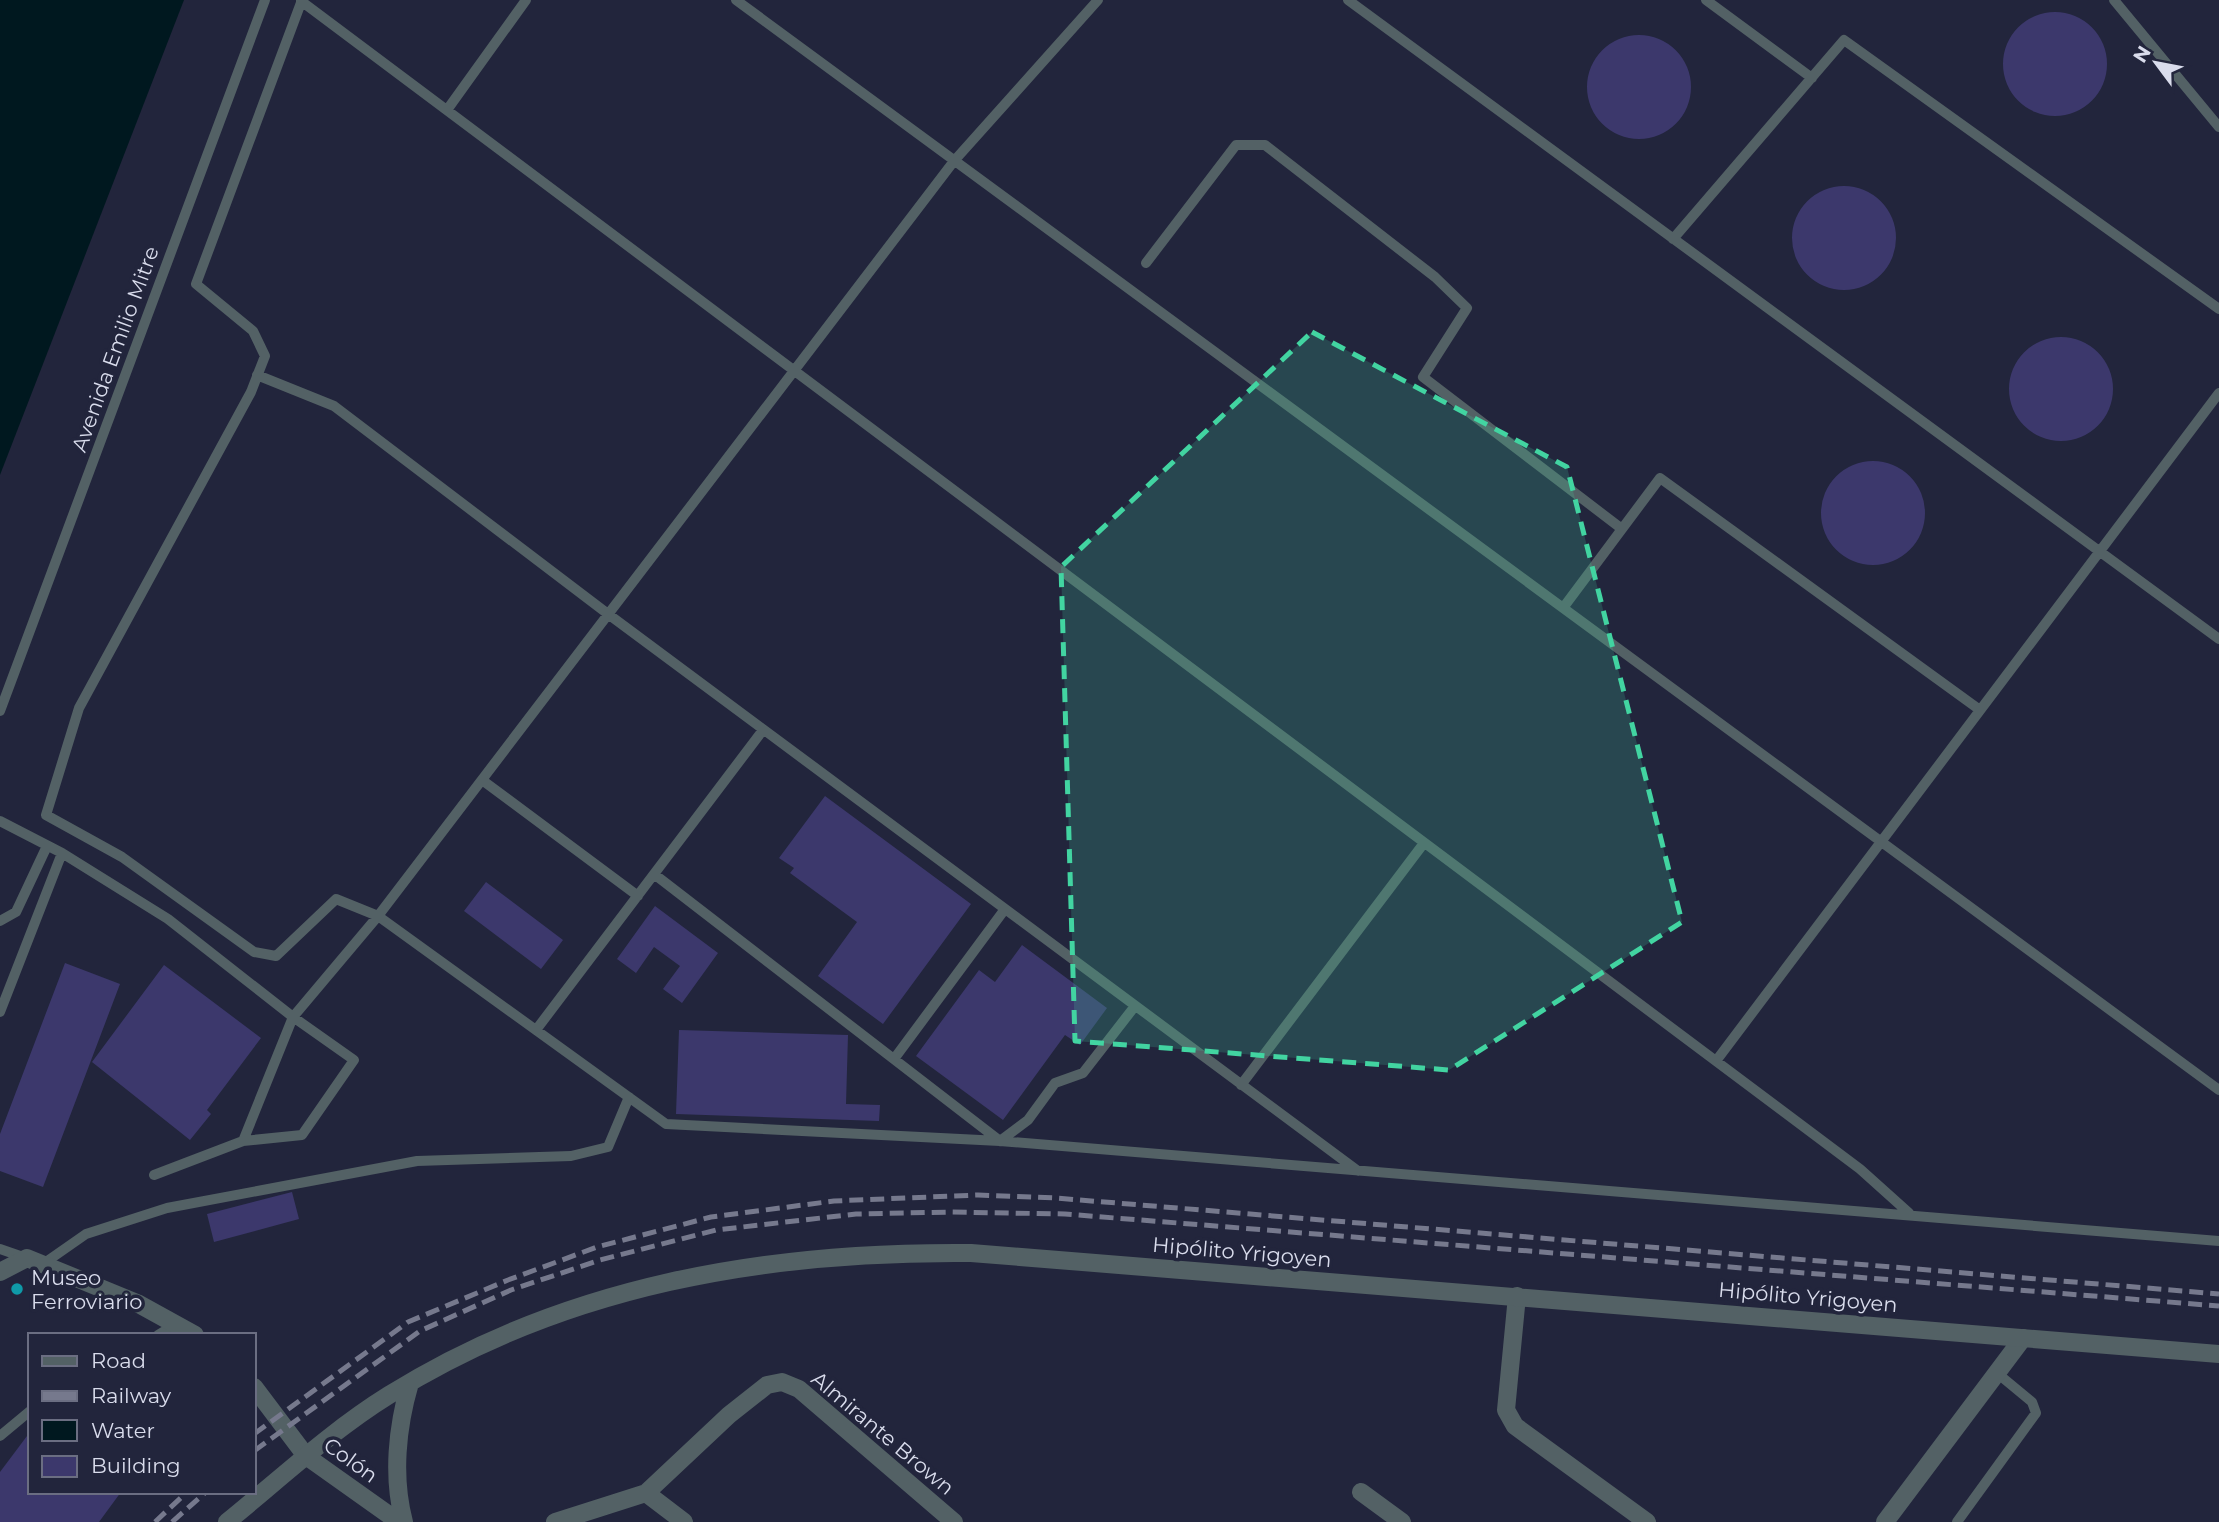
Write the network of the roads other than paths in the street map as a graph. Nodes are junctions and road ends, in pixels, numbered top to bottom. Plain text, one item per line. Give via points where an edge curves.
1 (265, 0) edge
2 (526, 0) edge
3 (736, 0) edge
4 (1098, 0) edge
5 (1348, 0) edge
6 (1706, 0) edge
7 (2114, 0) edge
8 (301, 1) edge
9 (1812, 78) junction
10 (447, 110) junction
11 (2219, 127) edge
12 (954, 160) junction
13 (1673, 239) junction
14 (1146, 263) dead end
15 (2219, 309) edge
16 (793, 370) junction
17 (257, 375) junction
18 (2219, 393) edge
19 (1622, 529) junction
20 (2099, 552) junction
21 (1563, 608) junction
22 (608, 614) junction
23 (2219, 639) edge
24 (1980, 710) junction
25 (0, 711) edge
26 (763, 730) junction
27 (482, 779) junction
28 (0, 821) edge
29 (1881, 842) junction
30 (1424, 843) junction
31 (47, 846) junction
32 (62, 853) junction
33 (654, 874) junction
34 (638, 896) junction
35 (1005, 909) junction
36 (379, 916) junction
37 (0, 920) edge
38 (1135, 1006) junction
39 (0, 1012) edge
40 (293, 1017) junction
41 (536, 1030) junction
42 (894, 1059) junction
43 (1716, 1061) junction
44 (1241, 1085) junction
45 (2219, 1090) edge
46 (629, 1097) junction
47 (243, 1141) junction
48 (1000, 1141) junction
49 (1358, 1171) junction
50 (154, 1175) dead end
51 (1909, 1214) junction
52 (2218, 1239) edge
53 (0, 1248) edge
54 (35, 1261) junction
55 (0, 1272) edge
56 (1517, 1296) junction
57 (176, 1324) junction
58 (162, 1333) edge
59 (192, 1333) edge
60 (2023, 1338) junction
61 (2219, 1354) edge
62 (1997, 1373) junction
63 (410, 1383) junction
64 (256, 1390) edge
65 (28, 1413) edge
66 (0, 1436) edge
67 (306, 1456) junction
68 (1361, 1492) dead end
69 (646, 1493) junction
70 (227, 1522) edge
71 (398, 1522) edge
72 (404, 1522) edge
73 (555, 1522) edge
74 (684, 1522) edge
75 (954, 1522) edge
76 (1402, 1522) edge
77 (1647, 1522) edge
78 (1887, 1522) edge
79 (1956, 1522) edge

1 - 25 lane, Avenida Emilio Mitre
2 - 10 lane
3 - 12 lane
4 - 12 lane
5 - 13 lane
6 - 9 lane
7 - 11 lane
8 - 10 lane
8 - 17 lane via 195,284 253,331 265,356
9 - 13 lane
9 - 15 lane via 1844,40
10 - 16 lane
12 - 16 lane
12 - 21 lane
13 - 20 lane
14 - 19 lane via 1236,145 1265,145 1435,277 1467,308 1423,377
16 - 22 lane
16 - 30 lane
17 - 22 lane via 334,406
17 - 36 lane via 79,708 46,815 122,857 254,952 276,956 336,899
18 - 20 lane
19 - 21 lane
19 - 24 lane via 1660,478
20 - 23 lane
20 - 24 lane
21 - 29 lane
22 - 26 lane
22 - 27 lane
24 - 29 lane
26 - 33 lane
26 - 35 lane
27 - 34 lane
27 - 36 lane
28 - 31 lane
29 - 43 lane
29 - 45 lane
30 - 43 lane
30 - 44 lane
31 - 32 lane
31 - 37 lane via 16,912
32 - 39 lane
32 - 40 lane via 168,919
33 - 34 lane
33 - 42 lane
34 - 41 lane
35 - 38 lane
35 - 42 lane
36 - 40 lane
36 - 41 lane
38 - 44 lane
38 - 48 lane via 1083,1073 1055,1083 1028,1120
40 - 47 lane
40 - 47 lane via 354,1060 302,1135
41 - 46 lane
42 - 48 lane
43 - 51 lane via 1860,1169
44 - 49 lane
46 - 48 lane via 666,1124
46 - 54 lane via 608,1147 571,1156 417,1161 167,1208 86,1234
47 - 50 lane
48 - 49 lane
49 - 51 lane
51 - 52 lane
53 - 54 lane
54 - 55 street
54 - 57 street
56 - 60 street, Hipólito Yrigoyen
56 - 63 street, Hipólito Yrigoyen via 971,1253 873,1255 766,1265 626,1290 498,1335
56 - 77 street via 1506,1410 1515,1426
57 - 58 lane
57 - 59 street
60 - 61 street, Hipólito Yrigoyen
60 - 62 street
62 - 78 street
62 - 79 lane via 2032,1402 2036,1413
63 - 67 street, Hipólito Yrigoyen
63 - 72 street via 401,1414 397,1462
64 - 67 street, Colón
65 - 66 lane
67 - 70 street, Hipólito Yrigoyen
67 - 71 street, Colón
68 - 76 street
69 - 73 street
69 - 74 street
69 - 75 street, Almirante Brown via 729,1415 767,1385 782,1382 799,1389

